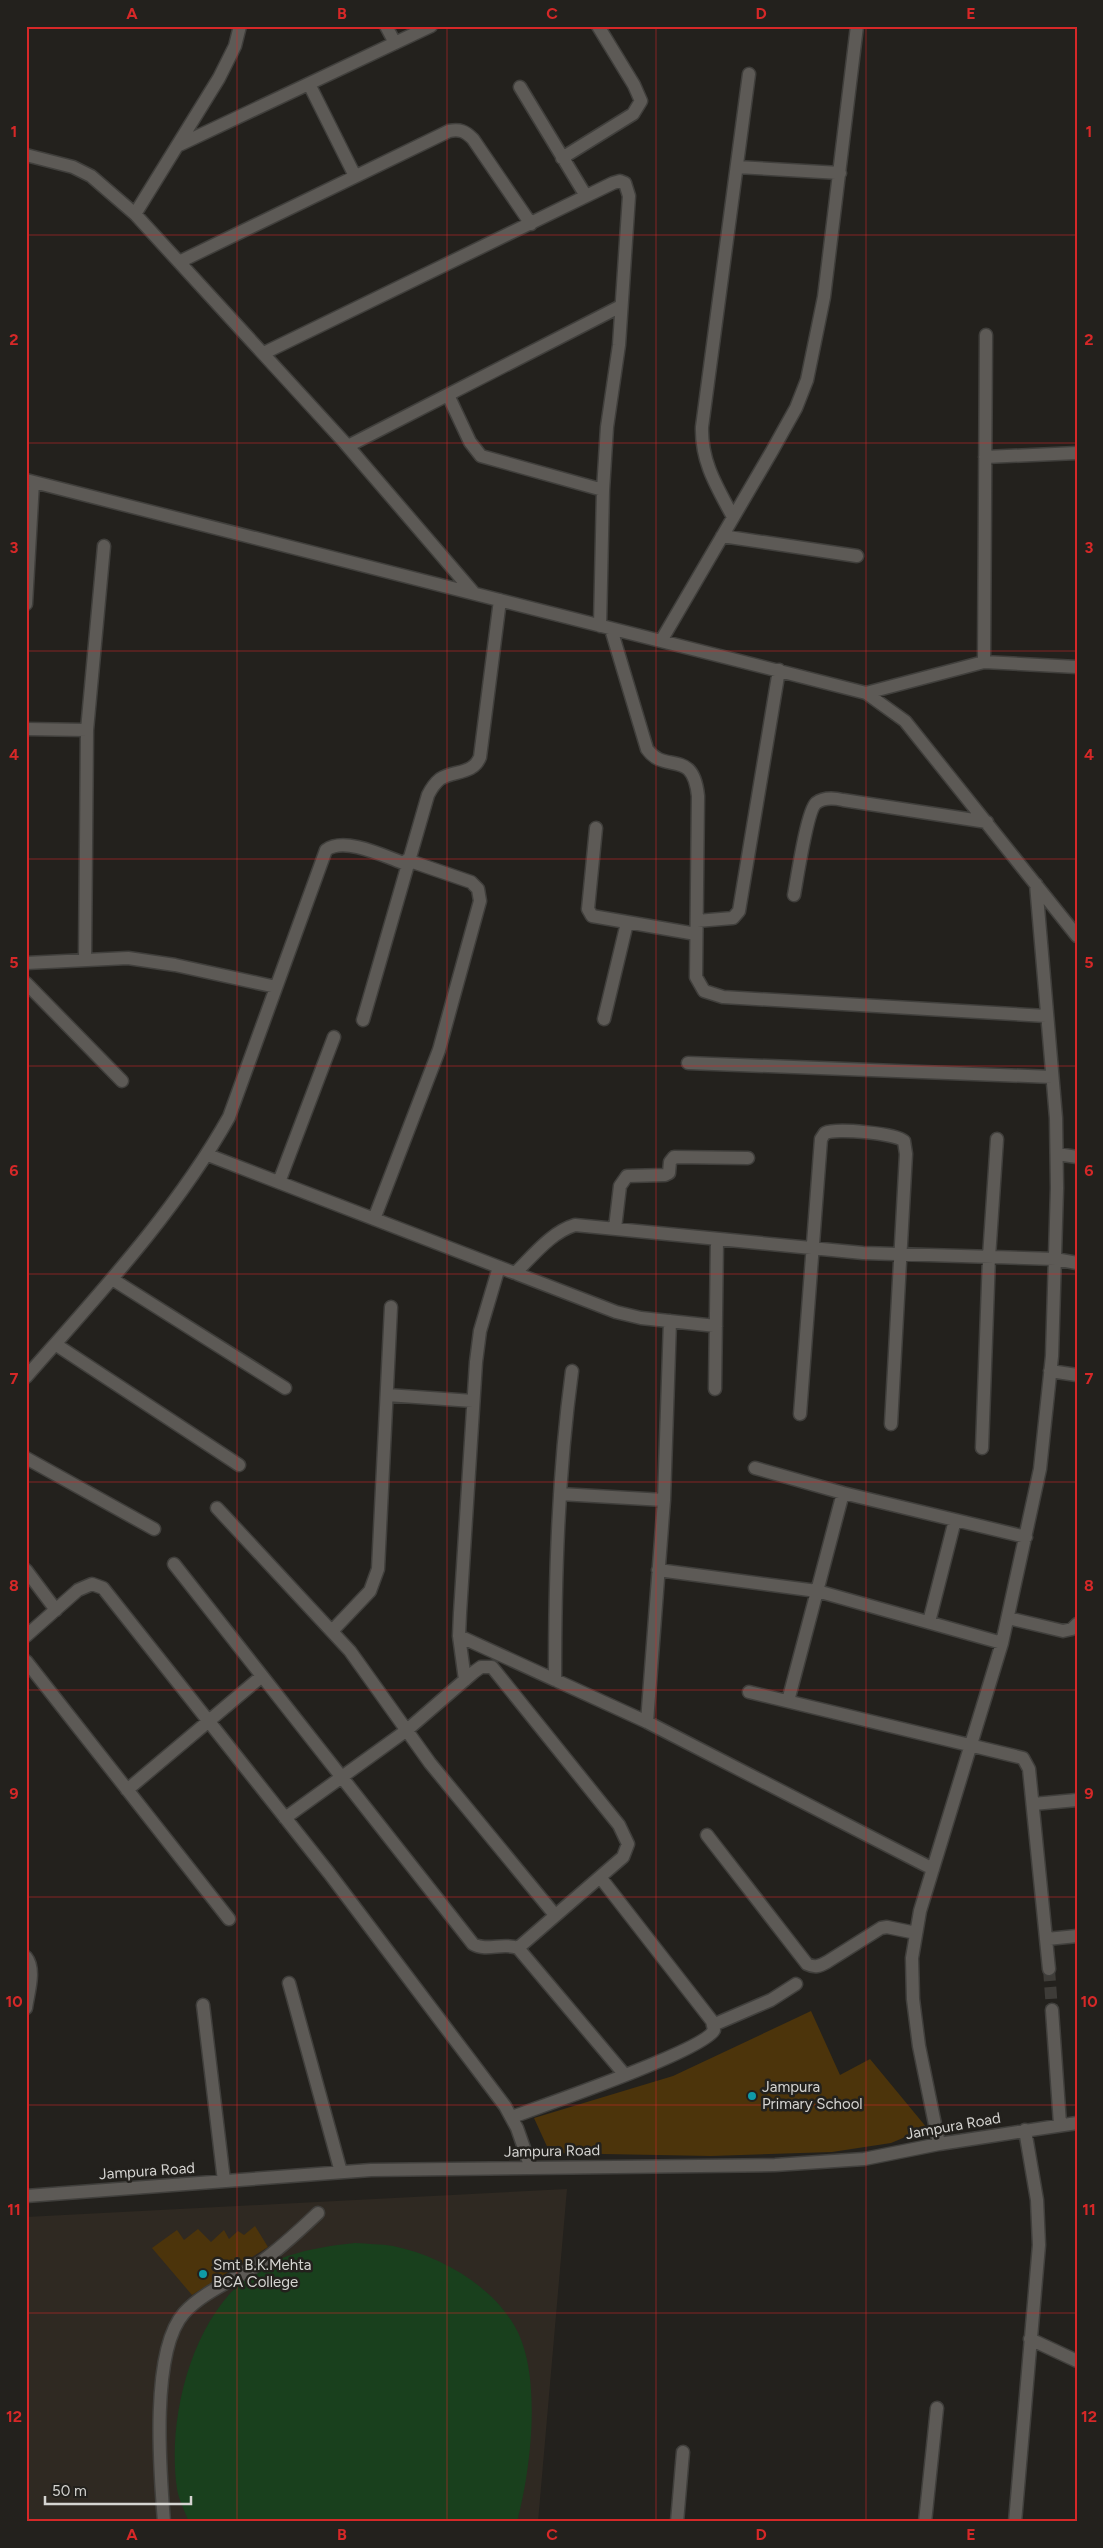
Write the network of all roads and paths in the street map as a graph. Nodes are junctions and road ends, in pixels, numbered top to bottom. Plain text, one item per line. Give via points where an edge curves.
1 (240, 26) edge
2 (386, 26) edge
3 (431, 26) edge
4 (598, 26) edge
5 (857, 26) edge
6 (395, 43) junction
7 (749, 74) dead end
8 (309, 84) junction
9 (520, 87) dead end
10 (177, 146) junction
11 (26, 155) edge
12 (562, 158) junction
13 (737, 167) junction
14 (840, 173) junction
15 (355, 176) junction
16 (586, 196) junction
17 (135, 214) junction
18 (530, 224) junction
19 (179, 262) junction
20 (621, 306) junction
21 (986, 335) dead end
22 (264, 353) junction
23 (448, 395) junction
24 (348, 446) junction
25 (1077, 453) edge
26 (985, 457) junction
27 (29, 481) edge
28 (603, 490) junction
29 (733, 517) junction
30 (722, 536) junction
31 (104, 546) dead end
32 (857, 556) dead end
33 (473, 592) junction
34 (500, 600) junction
35 (26, 604) edge
36 (606, 627) junction
37 (660, 641) junction
38 (984, 662) junction
39 (1077, 667) edge
40 (779, 670) junction
41 (866, 692) junction
42 (26, 729) edge
43 (87, 730) junction
44 (987, 822) junction
45 (596, 828) dead end
46 (407, 862) junction
47 (1036, 884) junction
48 (794, 894) dead end
49 (627, 923) junction
50 (697, 927) junction
51 (1077, 936) edge
52 (85, 959) junction
53 (26, 963) edge
54 (26, 983) edge
55 (276, 987) junction
56 (1046, 1016) junction
57 (604, 1019) dead end
58 (362, 1020) dead end
59 (334, 1037) dead end
60 (688, 1063) dead end
61 (1052, 1077) junction
62 (122, 1081) dead end
63 (997, 1139) dead end
64 (1057, 1154) junction
65 (208, 1155) junction
66 (1077, 1157) edge
67 (748, 1158) dead end
68 (279, 1182) junction
69 (374, 1219) junction
70 (615, 1228) junction
71 (717, 1239) junction
72 (812, 1248) junction
73 (899, 1254) junction
74 (989, 1257) junction
75 (1055, 1259) junction
76 (1077, 1263) edge
77 (499, 1267) junction
78 (515, 1273) junction
79 (112, 1280) junction
80 (391, 1307) dead end
81 (670, 1321) junction
82 (716, 1326) junction
83 (55, 1344) junction
84 (572, 1371) dead end
85 (1050, 1371) junction
86 (1077, 1375) edge
87 (26, 1377) edge
88 (285, 1388) dead end
89 (714, 1389) dead end
90 (387, 1396) junction
91 (473, 1401) junction
92 (800, 1414) dead end
93 (891, 1424) dead end
94 (982, 1448) dead end
95 (26, 1458) edge
96 (238, 1465) dead end
97 (755, 1468) dead end
98 (843, 1493) junction
99 (560, 1494) junction
100 (664, 1500) junction
101 (217, 1508) dead end
102 (955, 1520) junction
103 (154, 1530) dead end
104 (1026, 1537) junction
105 (174, 1564) dead end
106 (26, 1570) edge
107 (658, 1570) junction
108 (817, 1591) junction
109 (56, 1610) junction
110 (1008, 1618) junction
111 (929, 1622) junction
112 (1077, 1624) edge
113 (332, 1631) junction
114 (26, 1636) edge
115 (459, 1636) junction
116 (1002, 1643) junction
117 (26, 1661) edge
118 (262, 1676) junction
119 (465, 1680) junction
120 (555, 1680) junction
121 (749, 1692) dead end
122 (788, 1702) junction
123 (208, 1720) junction
124 (646, 1722) junction
125 (407, 1730) junction
126 (970, 1746) junction
127 (342, 1778) junction
128 (127, 1790) junction
129 (1077, 1800) edge
130 (1033, 1804) junction
131 (286, 1818) junction
132 (707, 1835) dead end
133 (933, 1869) junction
134 (600, 1877) junction
135 (555, 1915) junction
136 (229, 1919) dead end
137 (916, 1933) junction
138 (1077, 1936) edge
139 (1047, 1939) junction
140 (518, 1948) junction
141 (26, 1957) edge
142 (1049, 1969) tunnel mouth
143 (289, 1983) dead end
144 (796, 1984) dead end
145 (203, 2005) dead end
146 (26, 2008) edge
147 (1052, 2010) tunnel mouth
148 (714, 2025) junction
149 (624, 2075) junction
150 (512, 2117) junction
151 (1077, 2123) edge
152 (1060, 2124) junction
153 (1025, 2130) junction
154 (939, 2144) junction
155 (531, 2168) junction
156 (341, 2172) junction
157 (224, 2181) junction
158 (26, 2196) edge
159 (318, 2213) dead end
160 (1030, 2339) junction
161 (1077, 2361) edge
162 (937, 2408) dead end
163 (683, 2452) dead end
164 (164, 2522) edge
165 (677, 2522) edge
166 (925, 2522) edge
167 (1015, 2522) edge

1 - 10 street via 235,46 219,78
2 - 6 street
3 - 6 street
4 - 12 street via 641,101 634,114
5 - 14 street
6 - 8 street
7 - 13 street
8 - 10 street
8 - 15 street
9 - 12 street
10 - 17 street
11 - 17 street via 65,164 91,176
12 - 16 street
13 - 14 street
13 - 29 street via 702,427 702,445 710,473
14 - 29 street via 824,297 807,380 796,408
15 - 18 street via 449,131 463,130 473,139
15 - 19 street
16 - 18 street
16 - 20 street via 620,181 628,188
17 - 19 street
18 - 22 street
19 - 22 street
20 - 23 street
20 - 28 street
21 - 26 street
22 - 24 street
23 - 24 street
23 - 28 street via 470,442 481,456
24 - 33 street
25 - 26 street
26 - 38 street
27 - 33 street
27 - 35 street
28 - 36 street
29 - 30 street
30 - 32 street
30 - 37 street
31 - 43 street
33 - 34 street
34 - 36 street
34 - 46 street via 480,757 472,769 447,776 434,786 428,795
36 - 37 street
36 - 50 street via 647,749 657,759 686,767 695,777 698,796
37 - 40 street
38 - 39 street
38 - 41 street
40 - 41 street
40 - 50 street via 739,911 733,918
41 - 44 street via 905,721
42 - 43 street
43 - 52 street
44 - 47 street
44 - 48 street via 836,799 821,800 811,811
45 - 49 street via 590,913 596,918
46 - 55 street via 348,845 336,844 326,850
46 - 58 street
46 - 69 street via 471,882 478,889 480,901 439,1050
47 - 51 street
47 - 56 street
49 - 50 street
49 - 57 street
50 - 56 street via 696,977 699,986 723,997
52 - 53 street
52 - 55 street via 128,958 176,965
54 - 62 street
55 - 65 street via 229,1118
56 - 61 street
59 - 68 street
60 - 61 street
61 - 64 street
63 - 74 street
64 - 66 street
64 - 75 street
65 - 68 street
65 - 79 street
67 - 70 street via 674,1158 665,1175 627,1176 620,1186
68 - 69 street
69 - 77 street
70 - 71 street
70 - 78 street via 575,1225 566,1228
71 - 72 street
71 - 82 street
72 - 73 street
72 - 73 street via 821,1139 825,1133 835,1131 894,1136 904,1142 906,1154
72 - 92 street
73 - 74 street
73 - 93 street
74 - 75 street
74 - 94 street
75 - 76 street
75 - 85 street
77 - 78 street
77 - 91 street via 480,1331
78 - 81 street via 616,1312
79 - 83 street
79 - 88 street
80 - 90 street
81 - 82 street
81 - 100 street
82 - 89 street
83 - 87 street
83 - 96 street
84 - 99 street
85 - 86 street
85 - 104 street via 1040,1469
90 - 91 street
90 - 113 street via 378,1569 370,1592
91 - 115 street
95 - 103 street
97 - 98 street
98 - 102 street
98 - 108 street
99 - 100 street
99 - 120 street via 555,1570
100 - 107 street
101 - 113 street
102 - 104 street
102 - 111 street
104 - 110 street
105 - 118 street
106 - 109 street
107 - 108 street
107 - 124 street
108 - 111 street
108 - 122 street
109 - 114 street
109 - 123 street via 85,1586 92,1584 103,1588
110 - 112 street via 1063,1631
110 - 116 street
111 - 116 street
113 - 125 street
115 - 119 street
115 - 120 street
116 - 126 street
117 - 128 street
118 - 123 street
118 - 127 street
119 - 125 street
119 - 134 street via 481,1667 492,1667 499,1673 619,1825 626,1838 627,1851
120 - 124 street
121 - 122 street
122 - 126 street
123 - 128 street
123 - 131 street
124 - 133 street
125 - 127 street
125 - 135 street via 430,1763
126 - 130 street via 1023,1758 1029,1769
126 - 133 street
127 - 131 street
127 - 140 street via 473,1944 478,1947
128 - 136 street
129 - 130 street
130 - 139 street
131 - 150 street
132 - 137 street via 807,1964 819,1966 881,1928
133 - 137 street
134 - 135 street
134 - 148 street
135 - 140 street
137 - 154 street via 912,1958 913,1999
138 - 139 street
139 - 142 street
140 - 149 street
141 - 146 street via 31,1970
143 - 156 street
144 - 148 street via 771,2000
145 - 157 street
147 - 152 street
148 - 149 street via 713,2033 702,2041
149 - 150 street
150 - 155 street
151 - 152 street, Jampura Road
152 - 153 street, Jampura Road
153 - 154 street, Jampura Road
153 - 160 street via 1037,2200 1039,2245
154 - 155 street, Jampura Road via 864,2159 775,2165
155 - 156 street, Jampura Road
156 - 157 street, Jampura Road
157 - 158 street, Jampura Road
159 - 164 street via 259,2263 197,2301 183,2314 173,2332 162,2375 160,2427
160 - 161 street
160 - 167 street
162 - 166 street
163 - 165 street

